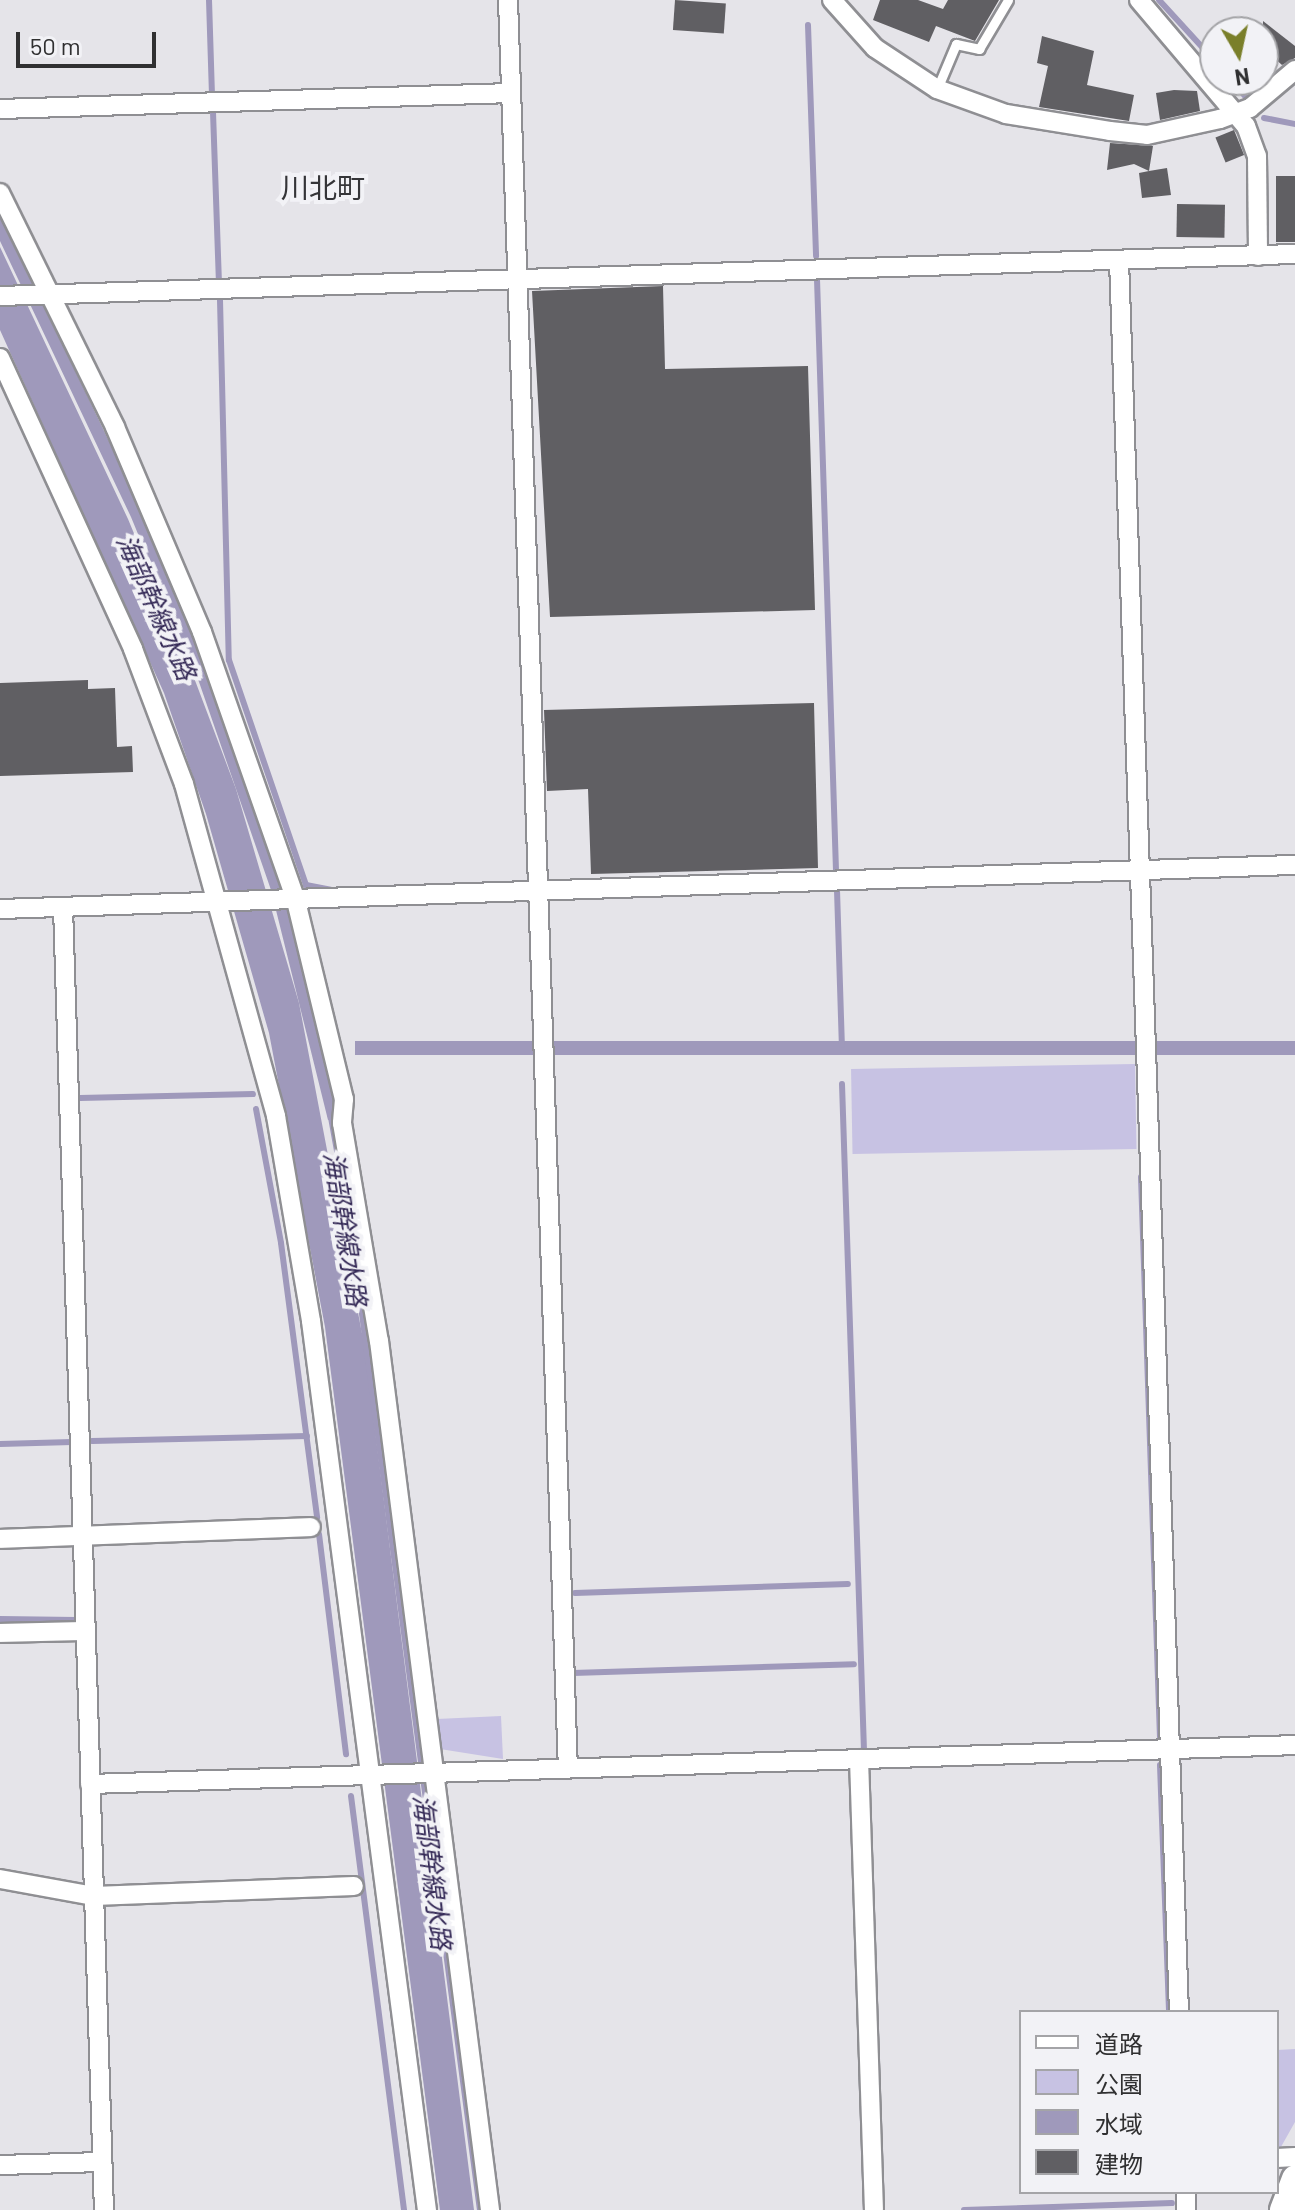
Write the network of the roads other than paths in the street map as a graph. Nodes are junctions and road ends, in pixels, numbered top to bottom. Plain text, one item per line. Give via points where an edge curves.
1 (508, 0) edge
2 (832, 0) edge
3 (1008, 0) edge
4 (1139, 0) edge
5 (1295, 70) edge
6 (937, 89) junction
7 (511, 93) junction
8 (0, 109) edge
9 (1236, 114) junction
10 (0, 193) edge
11 (1295, 254) edge
12 (1258, 256) junction
13 (1119, 260) junction
14 (516, 279) junction
15 (50, 294) junction
16 (0, 296) edge
17 (0, 358) edge
18 (1295, 865) edge
19 (1141, 871) junction
20 (539, 891) junction
21 (219, 901) junction
22 (294, 901) junction
23 (63, 907) junction
24 (0, 909) edge
25 (311, 1527) dead end
26 (83, 1536) junction
27 (0, 1539) edge
28 (85, 1631) junction
29 (0, 1633) edge
30 (1295, 1745) edge
31 (1169, 1749) junction
32 (859, 1759) junction
33 (568, 1768) junction
34 (433, 1769) junction
35 (370, 1777) junction
36 (90, 1784) junction
37 (0, 1879) edge
38 (354, 1886) dead end
39 (94, 1896) junction
40 (1179, 2010) edge
41 (102, 2162) junction
42 (0, 2165) edge
43 (1295, 2178) edge
44 (104, 2210) edge
45 (427, 2210) edge
46 (490, 2210) edge
47 (874, 2210) edge
48 (1283, 2210) edge

1 - 7 street
2 - 6 street via 875,48
3 - 6 lane via 979,49 956,44
4 - 9 street
5 - 9 street
6 - 9 street via 1006,114 1147,135
7 - 8 street
7 - 14 street
9 - 12 street via 1257,156
10 - 15 street
11 - 12 street
12 - 13 street
13 - 14 street
13 - 19 street
14 - 15 street
14 - 20 street
15 - 16 street
15 - 22 street via 202,632
17 - 21 street via 133,649
18 - 19 street
19 - 20 street
19 - 31 street
20 - 22 street
20 - 33 street
21 - 22 street
21 - 23 street
21 - 35 street via 276,1116 311,1321
22 - 34 street via 344,1099 342,1123 379,1341
23 - 24 street
23 - 26 street
25 - 26 street
26 - 27 street
26 - 28 street
28 - 29 street
28 - 36 street
30 - 31 street
31 - 32 street
31 - 40 street
32 - 33 street
32 - 47 street
33 - 34 street
34 - 35 street
34 - 46 street
35 - 36 street
35 - 45 street
36 - 39 street
37 - 39 street
38 - 39 street
39 - 41 street
41 - 42 street
41 - 44 street
43 - 48 main road

